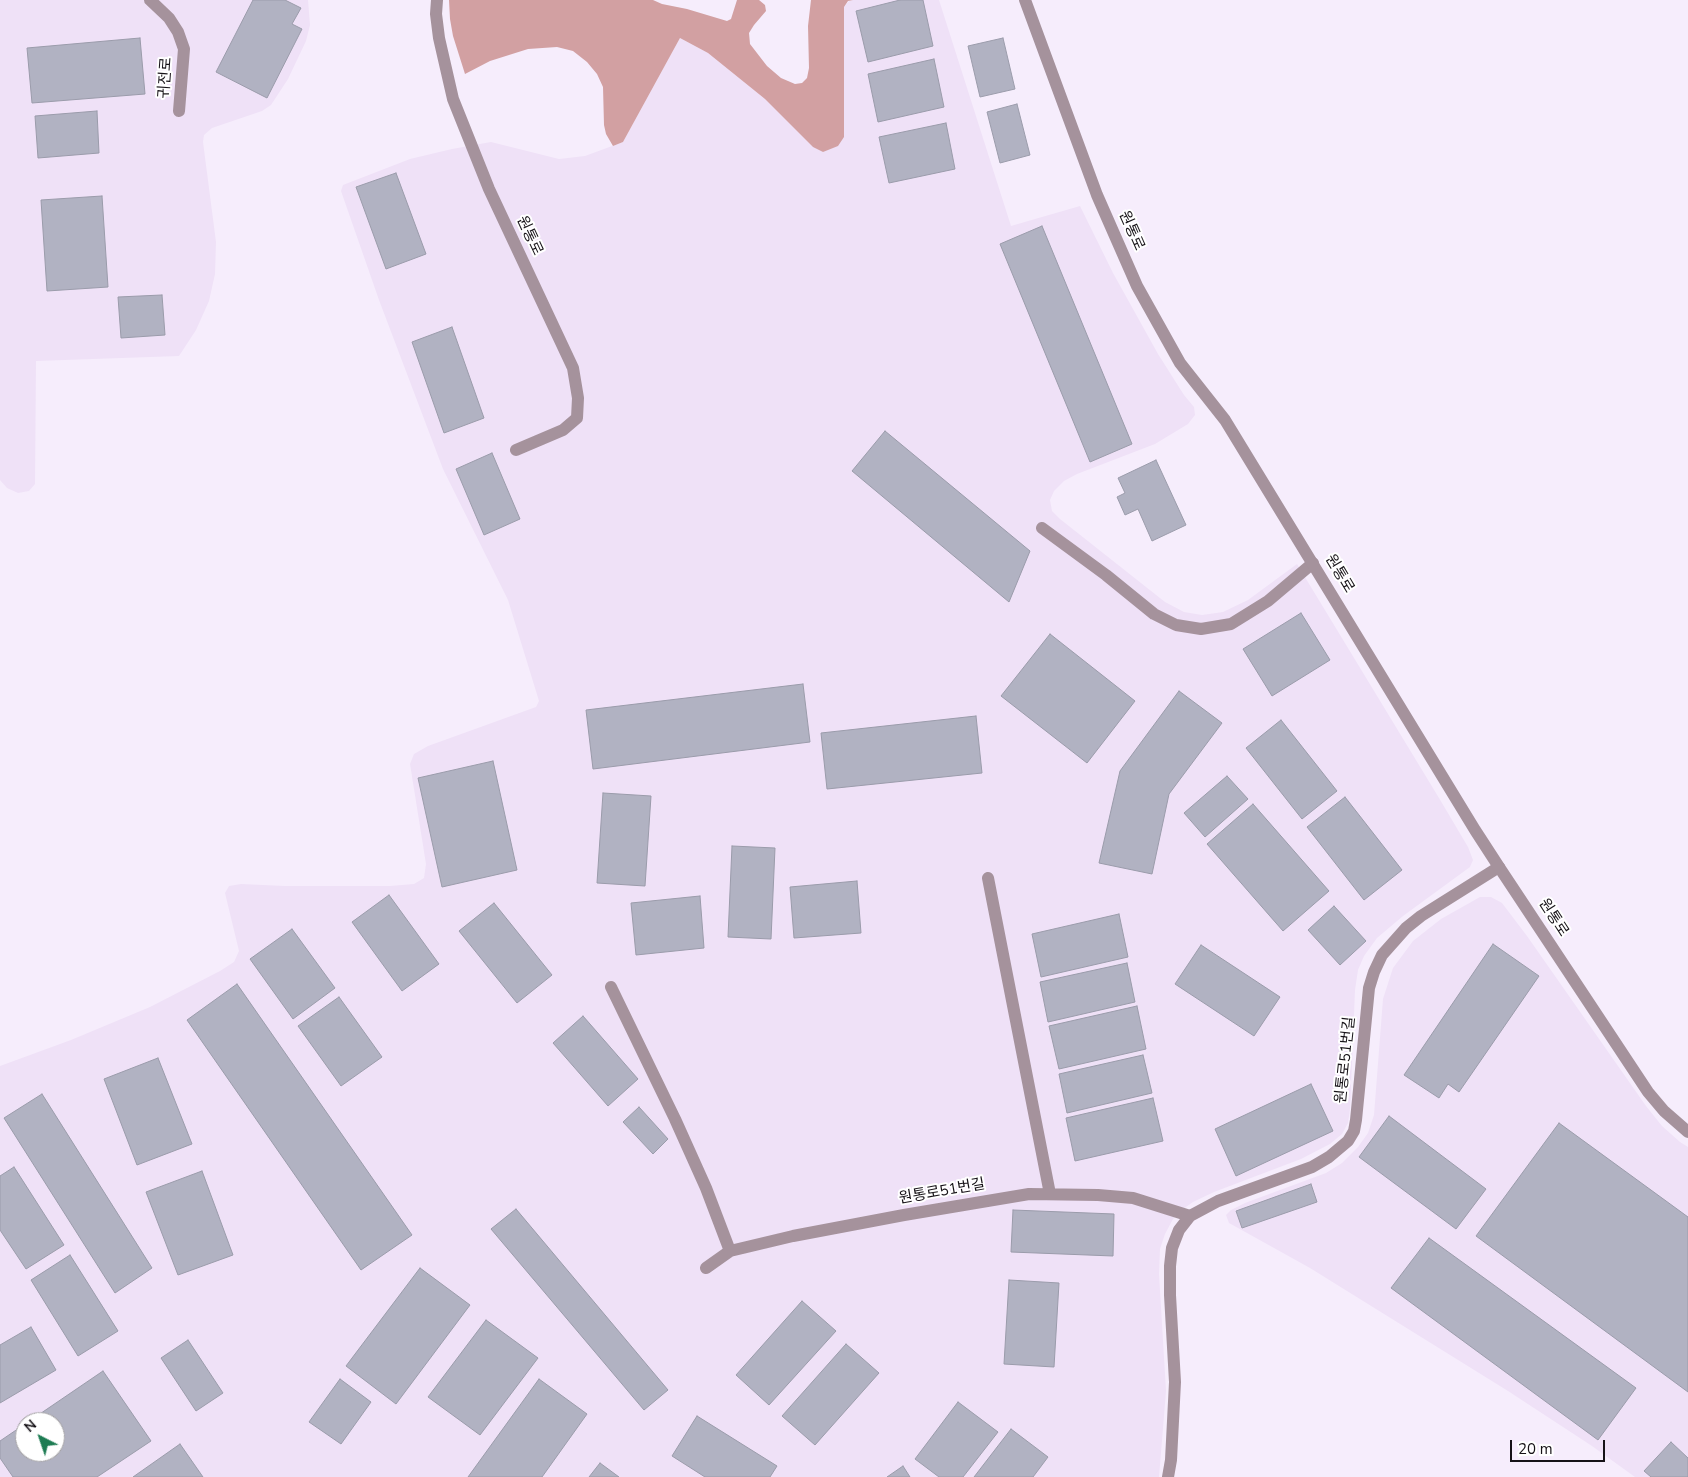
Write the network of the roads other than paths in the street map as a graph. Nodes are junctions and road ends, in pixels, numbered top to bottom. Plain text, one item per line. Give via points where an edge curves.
1 (150, 0) edge
2 (436, 0) edge
3 (1024, 0) edge
4 (179, 111) dead end
5 (516, 450) dead end
6 (1042, 528) dead end
7 (1313, 563) junction
8 (1499, 867) junction
9 (988, 878) dead end
10 (611, 987) dead end
11 (1688, 1132) edge
12 (1050, 1194) junction
13 (1190, 1216) junction
14 (730, 1251) junction
15 (706, 1268) dead end
16 (1168, 1477) edge

1 - 4 street, 귀전로 via 169,18 184,49
2 - 5 street, 원통로 via 439,38 453,98 489,190 573,368 578,398 576,418 563,430
3 - 7 street, 원통로 via 1097,195 1137,286 1180,363 1225,420
6 - 7 street via 1154,614 1176,625 1201,629 1230,624 1268,601
7 - 8 street, 원통로
8 - 11 street, 원통로 via 1648,1092
8 - 13 street, 원통로51번길 via 1421,916 1382,956 1369,988 1356,1120 1348,1141 1312,1167 1218,1201
9 - 12 street
10 - 14 street via 675,1119
12 - 13 street, 원통로51번길 via 1133,1198
12 - 14 street, 원통로51번길 via 1029,1194 904,1215
13 - 16 street, 원통로51번길 via 1179,1230 1170,1266 1175,1382
14 - 15 street, 원통로51번길

